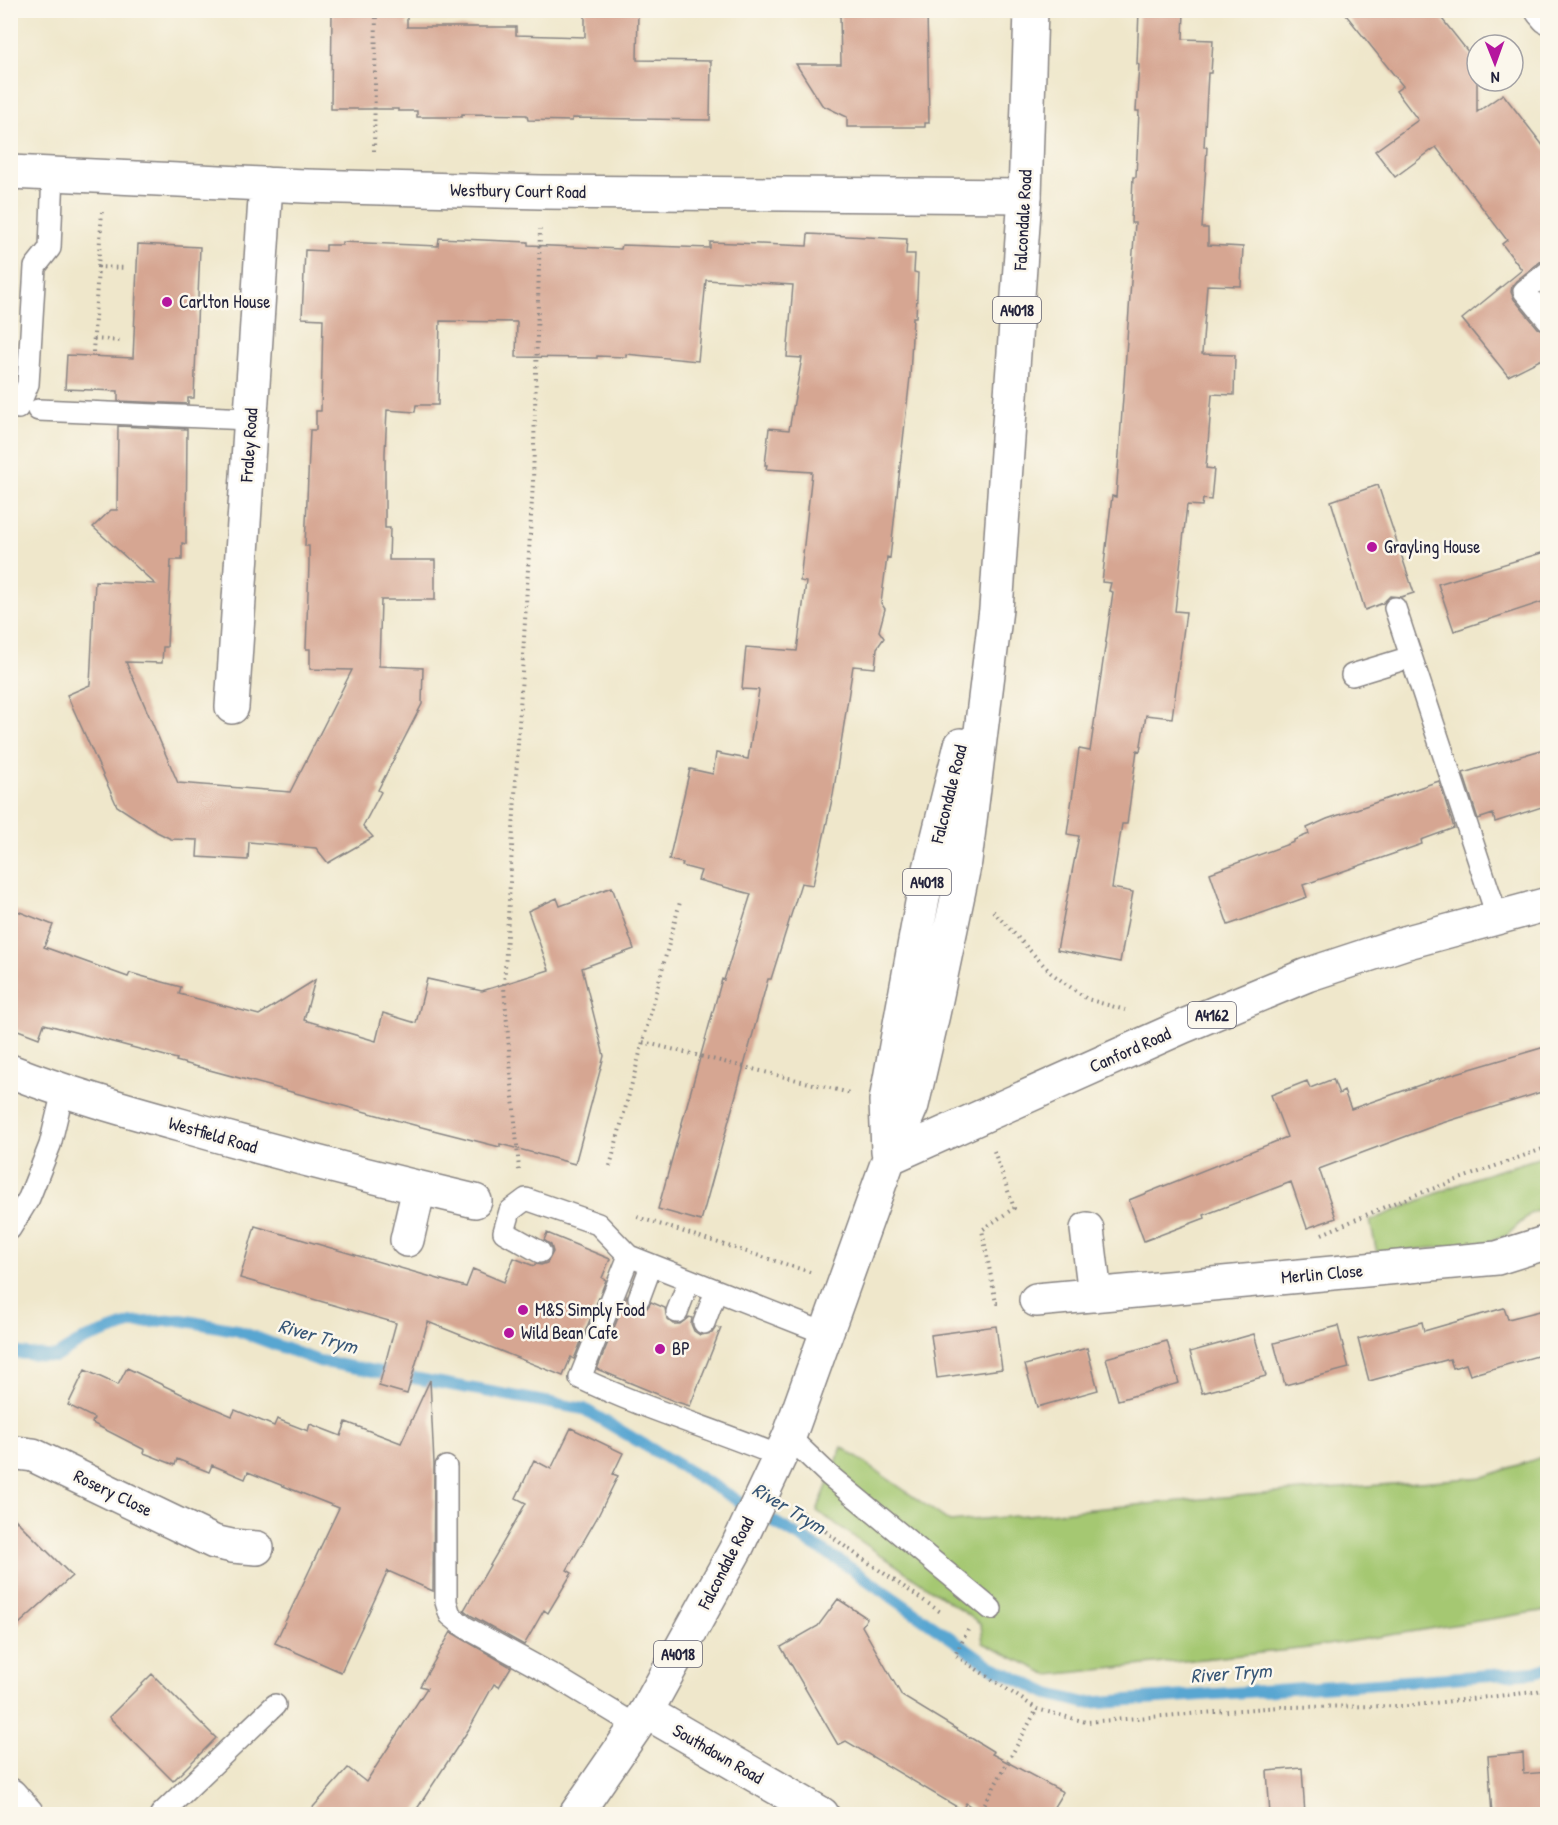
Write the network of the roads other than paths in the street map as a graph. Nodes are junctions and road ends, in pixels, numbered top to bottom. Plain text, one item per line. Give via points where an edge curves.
1 (1031, 10) edge
2 (1542, 10) edge
3 (1548, 17) edge
4 (10, 172) edge
5 (53, 173) junction
6 (266, 184) junction
7 (1025, 196) junction
8 (1548, 273) edge
9 (1548, 320) edge
10 (10, 405) edge
11 (38, 410) dead end
12 (250, 418) junction
13 (1395, 608) dead end
14 (996, 609) junction
15 (1411, 657) junction
16 (1352, 675) dead end
17 (232, 707) dead end
18 (1548, 904) edge
19 (1498, 919) junction
20 (10, 1071) edge
21 (63, 1091) junction
22 (889, 1158) junction
23 (419, 1188) junction
24 (475, 1202) road end
25 (10, 1229) edge
26 (1087, 1229) dead end
27 (407, 1240) dead end
28 (1548, 1242) edge
29 (540, 1252) dead end
30 (630, 1256) junction
31 (651, 1266) junction
32 (689, 1281) junction
33 (716, 1292) junction
34 (1095, 1295) junction
35 (639, 1298) dead end
36 (1036, 1300) road end
37 (677, 1312) dead end
38 (704, 1323) dead end
39 (827, 1334) junction
40 (10, 1455) edge
41 (778, 1459) junction
42 (446, 1467) dead end
43 (257, 1548) dead end
44 (991, 1609) dead end
45 (275, 1705) dead end
46 (641, 1719) junction
47 (10, 1795) edge
48 (27, 1815) edge
49 (161, 1815) edge
50 (576, 1815) edge
51 (822, 1815) edge

1 - 7 street, Falcondale Road / A4018
2 - 3 street
4 - 5 street, Westbury Court Road
5 - 6 street, Westbury Court Road
5 - 10 lane via 50,249 35,267 28,384 18,408
6 - 7 street, Westbury Court Road via 541,192
6 - 12 street, Fraley Road
7 - 14 street, Falcondale Road / A4018
8 - 9 lane via 1524,291
11 - 12 lane
12 - 17 street, Fraley Road
13 - 15 lane
14 - 22 street, Falcondale Road / A4018 via 965,861 912,1105
14 - 22 street, Falcondale Road / A4018 via 923,897 886,1101
15 - 16 lane
15 - 19 lane
18 - 19 street, Canford Road / A4162
19 - 22 street, Canford Road / A4162 via 1404,943 1306,975
20 - 21 street, Westfield Road
21 - 23 street, Westfield Road
21 - 25 lane via 50,1145 29,1198
22 - 39 street, Falcondale Road / A4018
23 - 24 street, Westfield Road
23 - 27 street
26 - 34 street
28 - 34 street, Merlin Close via 1497,1258
29 - 30 lane via 504,1232 510,1211 526,1198 598,1224
30 - 31 lane
30 - 41 lane via 612,1277 580,1378 604,1390 645,1397 672,1408
31 - 32 lane
31 - 35 lane
32 - 33 lane
32 - 37 lane
33 - 38 lane
33 - 39 lane
34 - 36 street, Merlin Close
39 - 41 street, Falcondale Road / A4018
40 - 43 street, Rosery Close via 33,1455 208,1554 232,1546
41 - 44 lane via 830,1476
41 - 46 street, Falcondale Road / A4018 via 737,1547
42 - 46 lane via 446,1602 450,1615 556,1677
45 - 49 lane
46 - 50 street, Falcondale Road / A4018
46 - 51 street, Southdown Road
47 - 48 street

